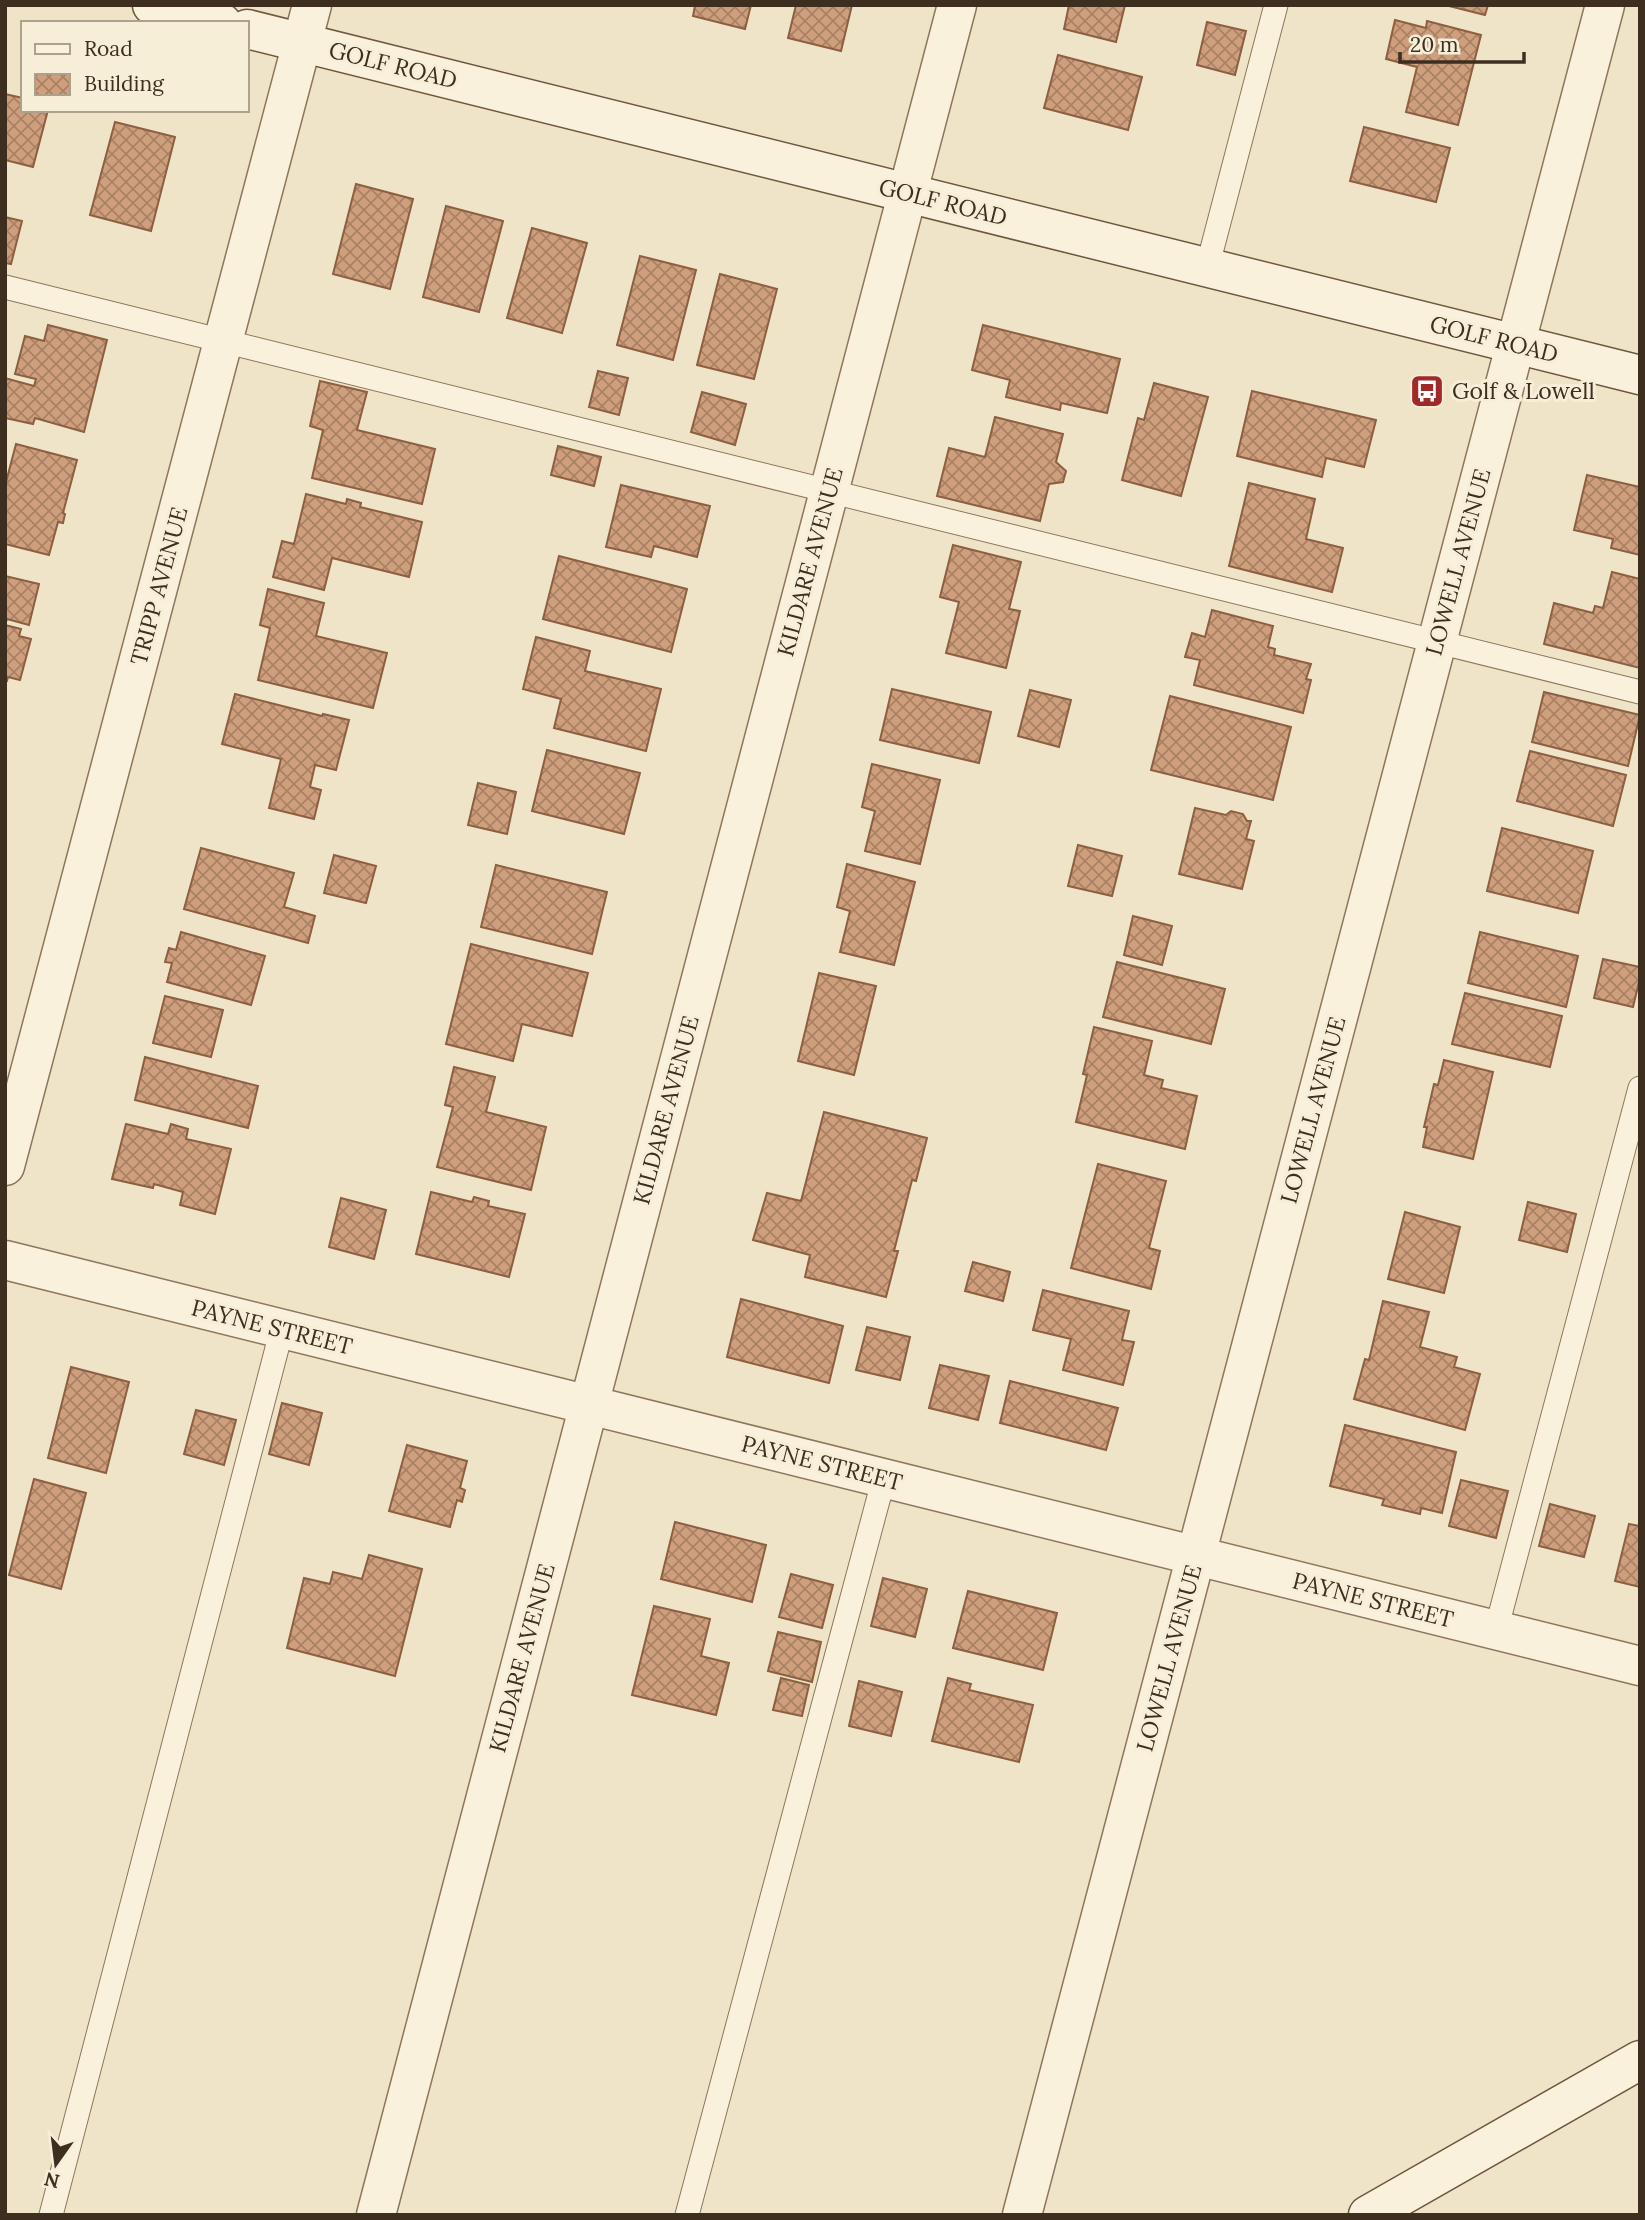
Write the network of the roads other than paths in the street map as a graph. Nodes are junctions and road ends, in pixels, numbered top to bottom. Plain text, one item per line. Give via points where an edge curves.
1 (152, 5) edge
2 (312, 5) edge
3 (957, 5) edge
4 (1276, 5) edge
5 (1605, 5) edge
6 (214, 21) edge
7 (248, 29) edge
8 (302, 43) junction
9 (907, 193) junction
10 (1207, 268) junction
11 (5, 287) edge
12 (223, 341) junction
13 (1515, 344) junction
14 (1640, 375) edge
15 (829, 491) junction
16 (1437, 642) junction
17 (1640, 692) edge
18 (1640, 1088) edge
19 (5, 1166) edge
20 (5, 1260) edge
21 (282, 1329) junction
22 (587, 1406) junction
23 (884, 1478) junction
24 (1196, 1556) junction
25 (1496, 1630) junction
26 (1640, 1666) edge
27 (1640, 2060) edge
28 (51, 2215) edge
29 (376, 2215) edge
30 (687, 2215) edge
31 (1022, 2215) edge
32 (1368, 2215) edge

1 - 6 street
2 - 8 street, TRIPP AVENUE
3 - 9 street, KILDARE AVENUE
4 - 10 lane
5 - 13 street, LOWELL AVENUE
7 - 8 street, GOLF ROAD
8 - 9 street, GOLF ROAD
8 - 12 street, TRIPP AVENUE
9 - 10 street, GOLF ROAD
9 - 15 street, KILDARE AVENUE
10 - 13 street, GOLF ROAD
11 - 12 lane
12 - 15 lane
12 - 19 street, TRIPP AVENUE
13 - 14 street, GOLF ROAD
13 - 16 street, LOWELL AVENUE
15 - 16 lane
15 - 22 street, KILDARE AVENUE
16 - 17 lane
16 - 24 street, LOWELL AVENUE
18 - 25 lane
20 - 21 street, PAYNE STREET
21 - 22 street, PAYNE STREET
21 - 28 lane
22 - 23 street, PAYNE STREET
22 - 29 street, KILDARE AVENUE
23 - 24 street, PAYNE STREET
23 - 30 lane
24 - 25 street, PAYNE STREET
24 - 31 street, LOWELL AVENUE
25 - 26 street, PAYNE STREET
27 - 32 street

